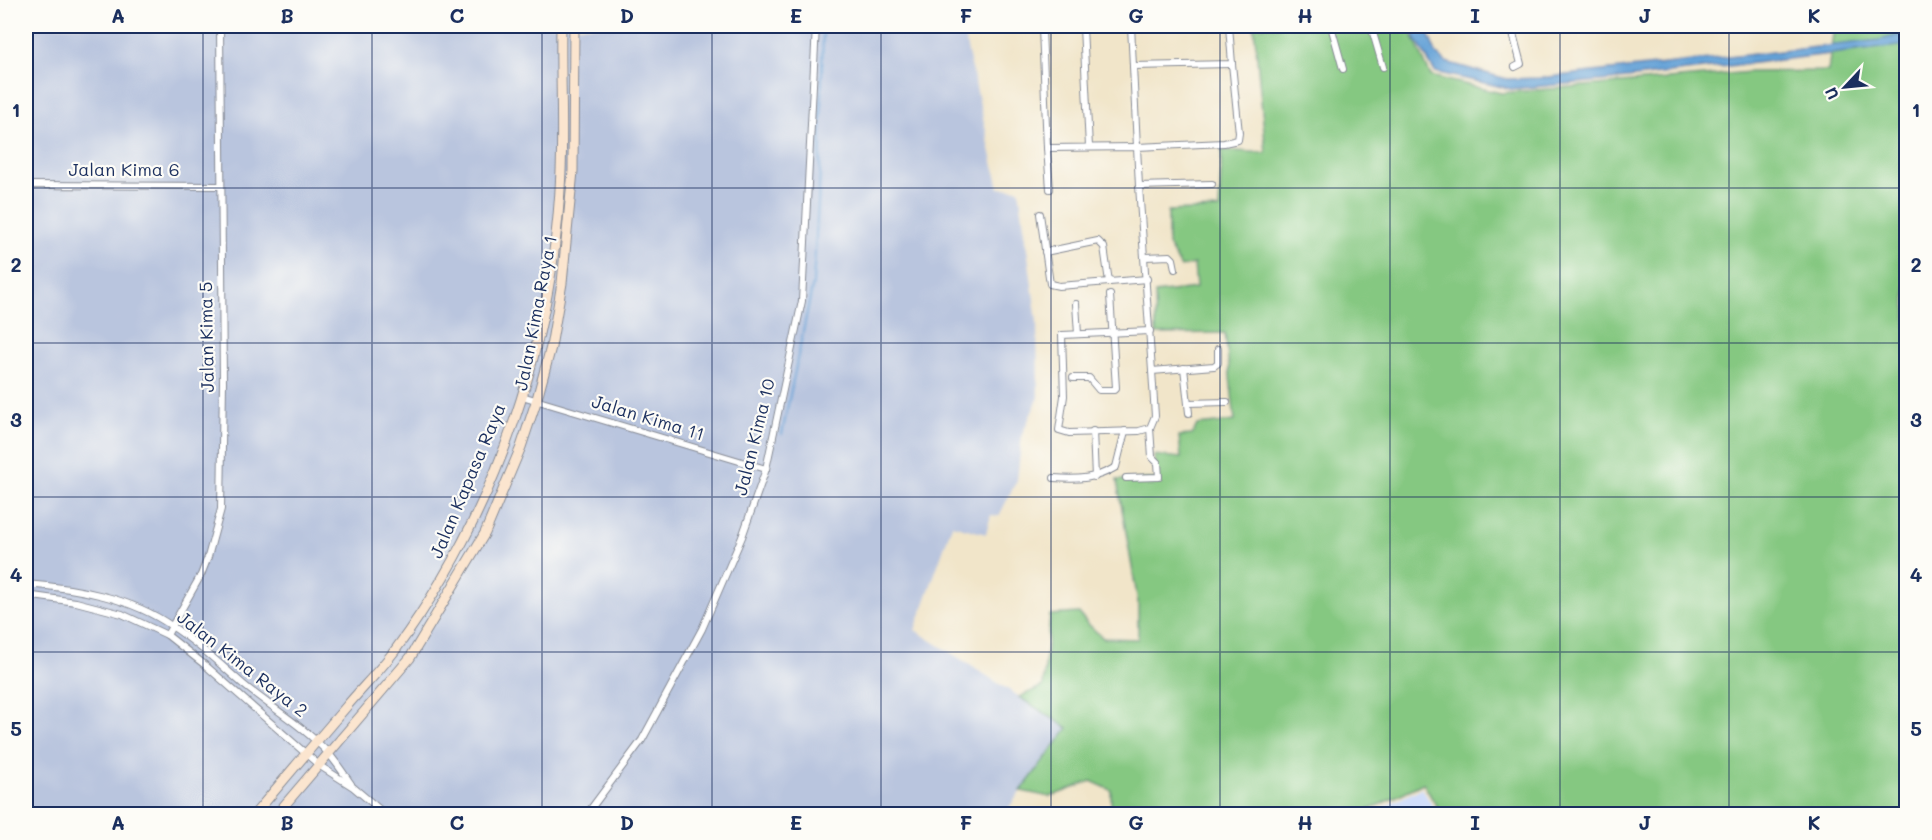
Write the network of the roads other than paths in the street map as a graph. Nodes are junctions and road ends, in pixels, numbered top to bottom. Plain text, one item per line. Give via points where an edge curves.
1 (220, 26) edge
2 (561, 26) edge
3 (574, 26) edge
4 (816, 26) edge
5 (1034, 26) edge
6 (1083, 26) edge
7 (1131, 26) edge
8 (1144, 26) edge
9 (1229, 26) edge
10 (1331, 26) edge
11 (1371, 26) edge
12 (1511, 26) edge
13 (1042, 28) junction
14 (1232, 64) junction
15 (1133, 66) junction
16 (1383, 67) dead end
17 (1515, 67) dead end
18 (1343, 69) dead end
19 (1089, 147) junction
20 (1137, 147) junction
21 (1047, 148) junction
22 (26, 184) edge
23 (1212, 184) dead end
24 (221, 186) junction
25 (1139, 186) junction
26 (1050, 189) dead end
27 (1040, 214) dead end
28 (1045, 252) junction
29 (1145, 257) junction
30 (1175, 269) dead end
31 (1147, 279) junction
32 (1109, 282) junction
33 (1110, 295) dead end
34 (1077, 304) dead end
35 (1150, 331) junction
36 (1078, 333) junction
37 (1112, 333) junction
38 (1218, 349) dead end
39 (1184, 368) junction
40 (1152, 371) junction
41 (1073, 378) dead end
42 (522, 396) junction
43 (537, 399) junction
44 (1227, 402) dead end
45 (1188, 403) junction
46 (1189, 413) dead end
47 (1150, 428) junction
48 (1093, 431) junction
49 (1125, 431) junction
50 (766, 469) junction
51 (1054, 477) dead end
52 (1095, 477) junction
53 (1126, 478) dead end
54 (26, 584) edge
55 (26, 595) edge
56 (173, 626) junction
57 (167, 635) junction
58 (316, 742) junction
59 (306, 753) junction
60 (329, 754) junction
61 (320, 766) junction
62 (353, 787) junction
63 (255, 814) edge
64 (276, 814) edge
65 (384, 814) edge
66 (587, 814) edge

1 - 24 street, Jalan Kima 5
2 - 42 main road, Jalan Kapasa Raya via 561,171 557,216 545,307
3 - 43 main road, Jalan Kima Raya 1 via 570,214 560,294
4 - 50 street, Jalan Kima 10 via 802,301
5 - 13 street
6 - 7 street
6 - 13 street
6 - 19 street
7 - 8 street
7 - 15 street
9 - 14 street
10 - 18 street
11 - 16 street
12 - 17 street via 1521,64
13 - 21 street
14 - 15 street
14 - 20 street via 1238,141
15 - 20 street
19 - 20 street
19 - 21 street
20 - 25 street
21 - 26 street
22 - 24 street, Jalan Kima 6
23 - 25 street
24 - 56 street, Jalan Kima 5 via 221,509 201,575
25 - 29 street
27 - 28 street
28 - 32 street via 1048,281 1054,286
28 - 32 street via 1098,241 1104,247
29 - 30 street via 1170,256
29 - 31 street
31 - 32 street
31 - 35 street
33 - 37 street
34 - 36 street
35 - 37 street
35 - 40 street
36 - 37 street
36 - 48 street via 1061,337 1064,396 1058,428 1069,433
37 - 41 street via 1115,389 1099,390 1089,378
38 - 39 street via 1217,365
39 - 40 street
39 - 45 street
40 - 47 street via 1155,416
42 - 43 street, Jalan Kima 11
42 - 58 main road, Jalan Kapasa Raya via 504,449 458,554 395,650
43 - 50 street, Jalan Kima 11
43 - 60 main road, Jalan Kima Raya 1 via 485,533 452,590 410,658
44 - 45 street
45 - 46 street
47 - 49 street
47 - 53 street via 1152,457 1158,463 1159,477
48 - 49 street
48 - 52 street
49 - 52 street via 1116,467
50 - 66 street, Jalan Kima 10 via 702,629 642,740
51 - 52 street
54 - 56 street, Jalan Kima Raya 2 via 119,601
55 - 57 street, Jalan Kima Raya 2 via 122,614
56 - 57 street, Jalan Kima 5
56 - 58 street, Jalan Kima Raya 2
57 - 59 street, Jalan Kima Raya 2
58 - 59 main road, Jalan Kapasa Raya
58 - 60 street, Jalan Kima Raya 2
59 - 61 street, Jalan Kima Raya 2
59 - 63 main road, Jalan Kapasa Raya
60 - 61 main road, Jalan Kima Raya 1
60 - 62 street
61 - 62 street
61 - 64 main road, Jalan Kima Raya 1
62 - 65 street

